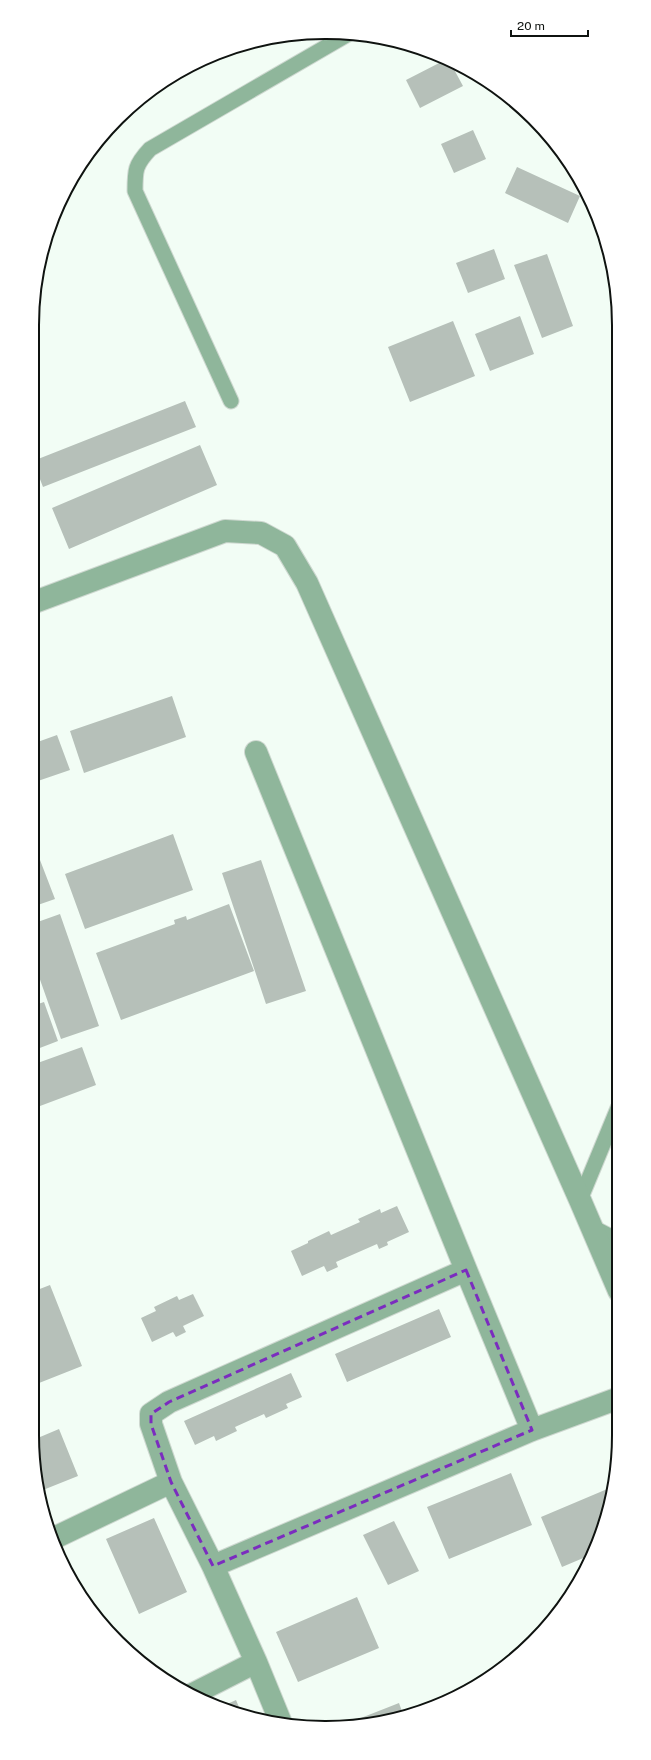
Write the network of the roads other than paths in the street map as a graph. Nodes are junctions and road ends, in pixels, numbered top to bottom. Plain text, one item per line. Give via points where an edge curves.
1 (340, 40) edge
2 (231, 401) dead end
3 (39, 600) edge
4 (256, 752) dead end
5 (612, 1123) edge
6 (580, 1200) junction
7 (592, 1227) junction
8 (612, 1237) edge
9 (466, 1270) junction
10 (612, 1274) edge
11 (612, 1401) edge
12 (532, 1430) junction
13 (171, 1482) junction
14 (58, 1536) edge
15 (213, 1566) junction
16 (256, 1662) junction
17 (199, 1691) edge
18 (278, 1717) edge

1 - 2 lane via 150,149 139,161 135,174 135,191
3 - 6 street via 224,531 261,533 285,546 307,583
4 - 9 street
5 - 6 lane
6 - 7 street
7 - 8 lane
7 - 10 street
9 - 12 street
9 - 13 street via 169,1402 151,1414 151,1424
11 - 12 street
12 - 15 street
13 - 14 street
13 - 15 street
15 - 16 street
16 - 17 street
16 - 18 street

